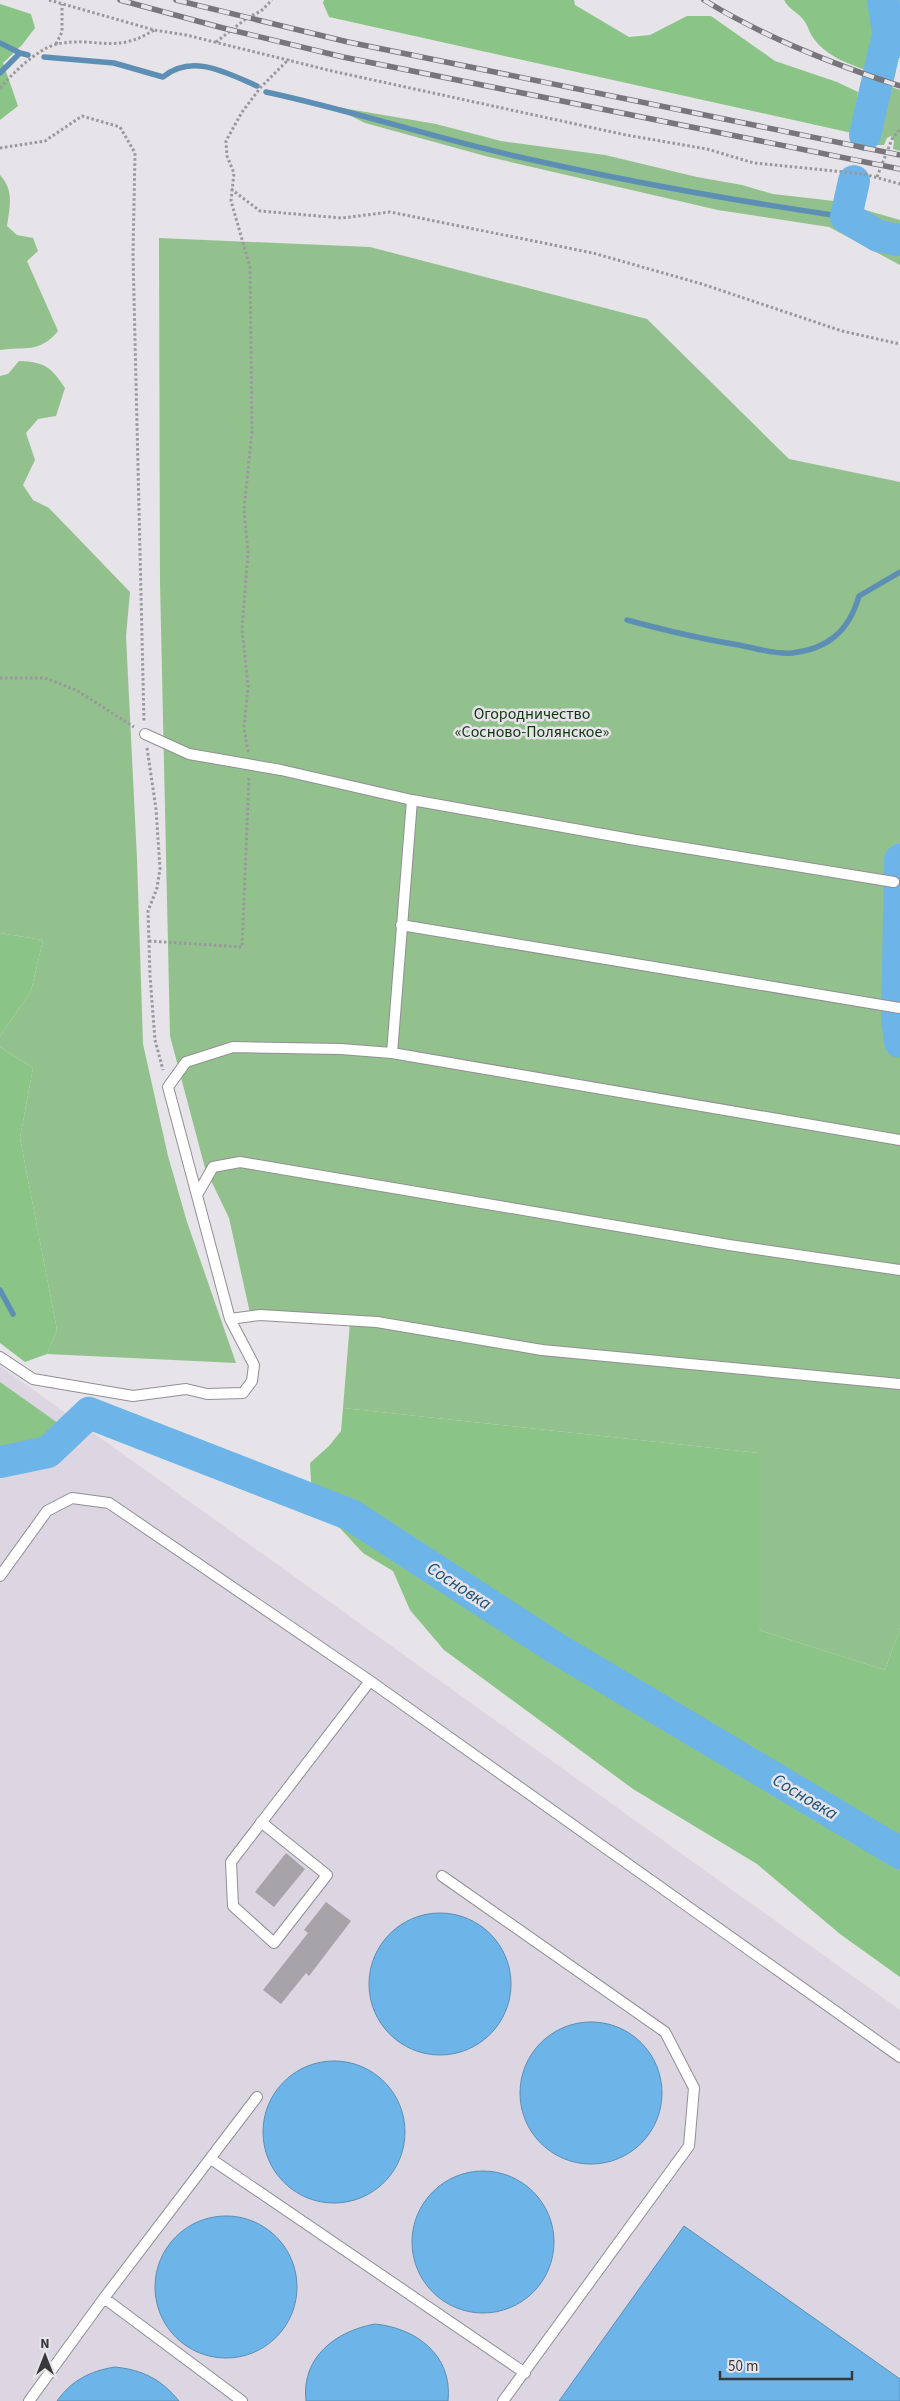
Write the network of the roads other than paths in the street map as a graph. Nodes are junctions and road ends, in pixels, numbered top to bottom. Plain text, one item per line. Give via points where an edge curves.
1 (145, 734) road end
2 (412, 800) junction
3 (894, 882) dead end
4 (401, 925) junction
5 (896, 1007) edge
6 (392, 1053) junction
7 (900, 1140) edge
8 (196, 1195) junction
9 (900, 1270) edge
10 (230, 1319) junction
11 (0, 1356) edge
12 (900, 1384) edge
13 (0, 1576) edge
14 (370, 1681) junction
15 (262, 1822) junction
16 (442, 1876) dead end
17 (900, 2057) edge
18 (258, 2097) dead end
19 (211, 2159) junction
20 (104, 2298) junction
21 (525, 2373) junction
22 (29, 2401) edge
23 (242, 2401) edge
24 (503, 2401) edge

1 - 2 lane via 189,754 347,784
2 - 3 lane
2 - 4 lane
4 - 5 lane
4 - 6 lane
6 - 7 lane
6 - 8 lane via 233,1047 186,1062 168,1087
8 - 9 lane via 213,1167 240,1162 729,1245
8 - 10 lane
10 - 11 lane via 254,1366 252,1381 242,1393 207,1394 186,1389 133,1396 33,1379
10 - 12 lane via 260,1315 377,1322 542,1350
13 - 14 lane via 46,1510 72,1498 109,1503
14 - 15 lane
14 - 17 lane
15 - 15 lane via 231,1862 233,1906 274,1943 327,1875
16 - 21 lane via 665,2032 694,2088 689,2146
18 - 19 lane
19 - 20 lane
19 - 21 lane
20 - 22 lane
20 - 23 lane
21 - 24 lane

